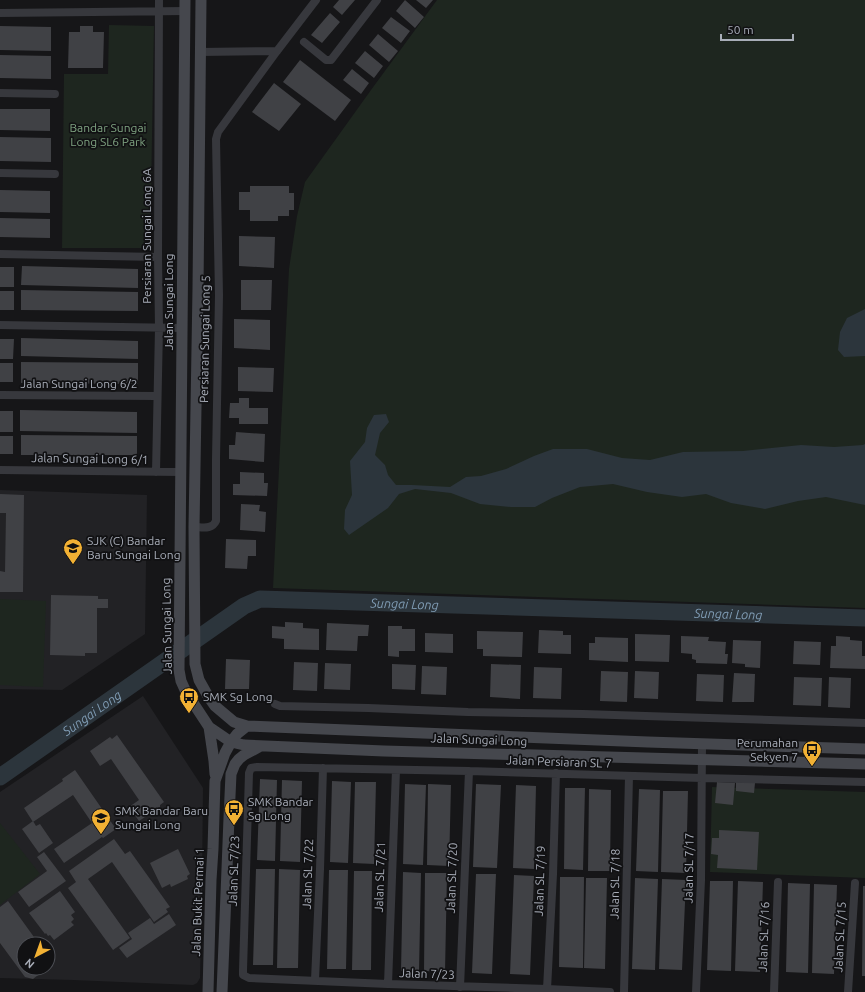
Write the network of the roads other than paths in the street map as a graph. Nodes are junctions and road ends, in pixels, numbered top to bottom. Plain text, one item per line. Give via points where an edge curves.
1 (160, 0) edge
2 (201, 0) edge
3 (316, 0) edge
4 (377, 0) edge
5 (185, 5) edge
6 (159, 11) junction
7 (0, 13) edge
8 (304, 42) dead end
9 (277, 51) junction
10 (200, 52) junction
11 (0, 93) edge
12 (55, 94) dead end
13 (0, 173) edge
14 (55, 174) dead end
15 (0, 254) edge
16 (158, 257) junction
17 (0, 325) edge
18 (159, 328) junction
19 (182, 328) junction
20 (0, 395) edge
21 (157, 396) junction
22 (0, 470) edge
23 (156, 472) junction
24 (180, 472) junction
25 (194, 527) junction
26 (275, 704) dead end
27 (865, 723) edge
28 (247, 726) junction
29 (209, 727) junction
30 (231, 742) junction
31 (702, 744) junction
32 (262, 746) junction
33 (865, 749) edge
34 (702, 759) junction
35 (865, 764) edge
36 (252, 768) joint
37 (323, 768) junction
38 (396, 770) junction
39 (469, 771) junction
40 (556, 773) junction
41 (629, 776) junction
42 (702, 778) junction
43 (215, 781) junction
44 (865, 782) edge
45 (778, 882) dead end
46 (855, 883) dead end
47 (243, 975) joint
48 (315, 980) junction
49 (388, 984) junction
50 (460, 987) junction
51 (547, 989) junction
52 (208, 992) edge
53 (222, 992) edge
54 (610, 992) edge
55 (624, 992) edge
56 (696, 992) edge
57 (774, 992) edge
58 (848, 992) edge

1 - 6 street, Persiaran Sungai Long 6A
2 - 10 street, Jalan Sungai Long
3 - 9 street
4 - 8 street via 331,60 326,60
5 - 6 street
5 - 19 street, Jalan Sungai Long
6 - 7 street
6 - 16 street, Persiaran Sungai Long 6A
9 - 10 street
9 - 25 street, Persiaran Sungai Long 5 via 218,132 216,139 219,295 216,521 212,527
10 - 25 street, Jalan Sungai Long
11 - 12 street
13 - 14 street
15 - 16 street
16 - 18 street, Persiaran Sungai Long 6A
17 - 18 street
18 - 19 street
18 - 21 street, Persiaran Sungai Long 6A
19 - 24 street, Jalan Sungai Long
20 - 21 street, Jalan Sungai Long 6/2
21 - 23 street, Persiaran Sungai Long 6A
22 - 23 street, Jalan Sungai Long 6/1
23 - 24 street, Jalan Sungai Long 6/1
24 - 29 street, Jalan Sungai Long via 179,670 186,692
25 - 28 street, Jalan Sungai Long via 195,664 199,680 216,706 234,722
26 - 27 street
28 - 30 street, Jalan Bukit Permai 1
28 - 31 street, Jalan Sungai Long
29 - 30 street, Jalan Sungai Long
29 - 43 street
30 - 32 street, Jalan Sungai Long
30 - 43 street, Jalan Bukit Permai 1
31 - 33 street, Jalan Sungai Long
31 - 34 street, Jalan SL 7/17
32 - 34 street, Jalan Sungai Long
32 - 53 street via 244,754 235,764 231,774
34 - 35 street, Jalan Sungai Long
34 - 42 street, Jalan SL 7/17
36 - 37 street, Jalan Persiaran SL 7
36 - 47 street, Jalan SL 7/23 via 248,773
37 - 38 street, Jalan Persiaran SL 7
37 - 48 street, Jalan SL 7/22
38 - 39 street, Jalan Persiaran SL 7
38 - 49 street, Jalan SL 7/21
39 - 40 street, Jalan Persiaran SL 7
39 - 50 street, Jalan SL 7/20
40 - 41 street, Jalan Persiaran SL 7
40 - 51 street, Jalan SL 7/19
41 - 42 street, Jalan Persiaran SL 7
41 - 55 street, Jalan SL 7/18
42 - 44 street, Jalan Persiaran SL 7
42 - 56 street, Jalan SL 7/17
43 - 52 street, Jalan Bukit Permai 1
45 - 57 street, Jalan SL 7/16
46 - 58 street, Jalan SL 7/15
47 - 48 street, Jalan 7/23 via 249,978
48 - 49 street, Jalan 7/23
49 - 50 street, Jalan 7/23
50 - 51 street, Jalan 7/23
51 - 54 street, Jalan 7/23

